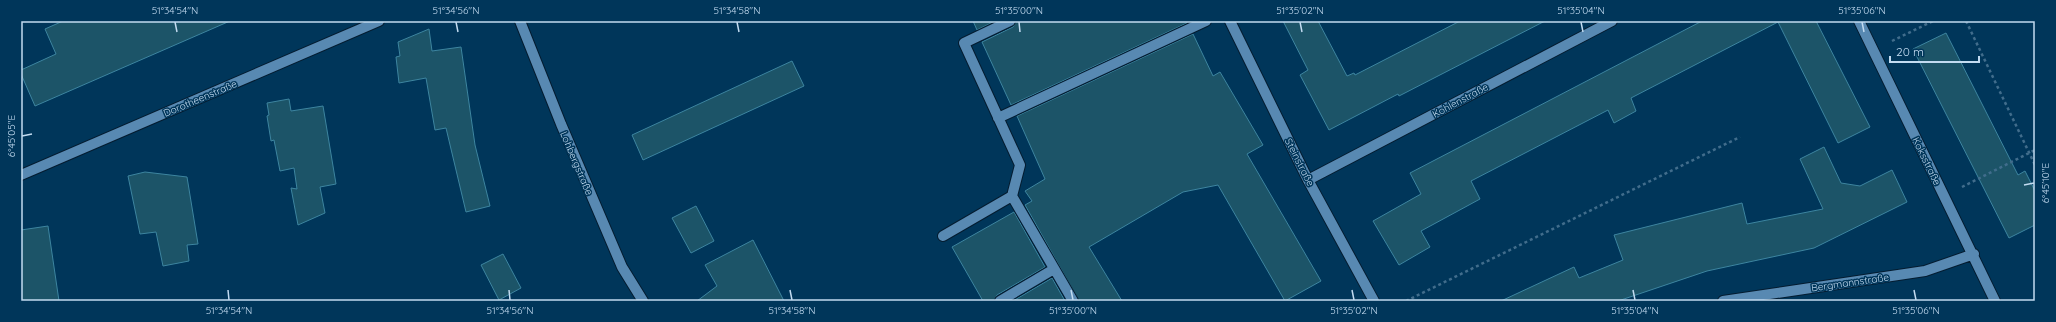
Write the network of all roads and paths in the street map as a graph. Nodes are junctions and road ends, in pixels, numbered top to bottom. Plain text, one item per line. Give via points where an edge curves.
1 (379, 21) edge
2 (520, 21) edge
3 (1010, 21) edge
4 (1206, 21) edge
5 (1230, 21) edge
6 (1612, 21) edge
7 (1859, 21) edge
8 (1933, 21) edge
9 (1966, 21) edge
10 (1873, 50) junction
11 (998, 118) junction
12 (1740, 137) dead end
13 (2035, 150) edge
14 (2029, 153) junction
15 (2035, 165) edge
16 (21, 175) edge
17 (1308, 180) junction
18 (1012, 196) junction
19 (1944, 196) junction
20 (943, 236) dead end
21 (1974, 254) junction
22 (1054, 269) junction
23 (643, 301) edge
24 (1000, 301) edge
25 (1073, 301) edge
26 (1374, 301) edge
27 (1406, 301) edge
28 (1723, 301) edge
29 (1995, 301) edge

1 - 16 street, Dorotheenstraße
2 - 23 street, Lohbergstraße via 622,267
3 - 11 street via 964,43
4 - 11 street
5 - 17 street, Steinstraße
6 - 17 street, Kohlenstraße
7 - 10 street, Koksstraße
8 - 10 path
9 - 14 path
10 - 19 street, Koksstraße
11 - 18 street via 1020,165
12 - 27 path
13 - 14 path
14 - 15 path
14 - 19 path
17 - 26 street, Steinstraße
18 - 20 street
18 - 22 street
19 - 21 street, Koksstraße
21 - 28 street, Bergmannstraße via 1925,271
21 - 29 street, Koksstraße
22 - 24 street
22 - 25 street

